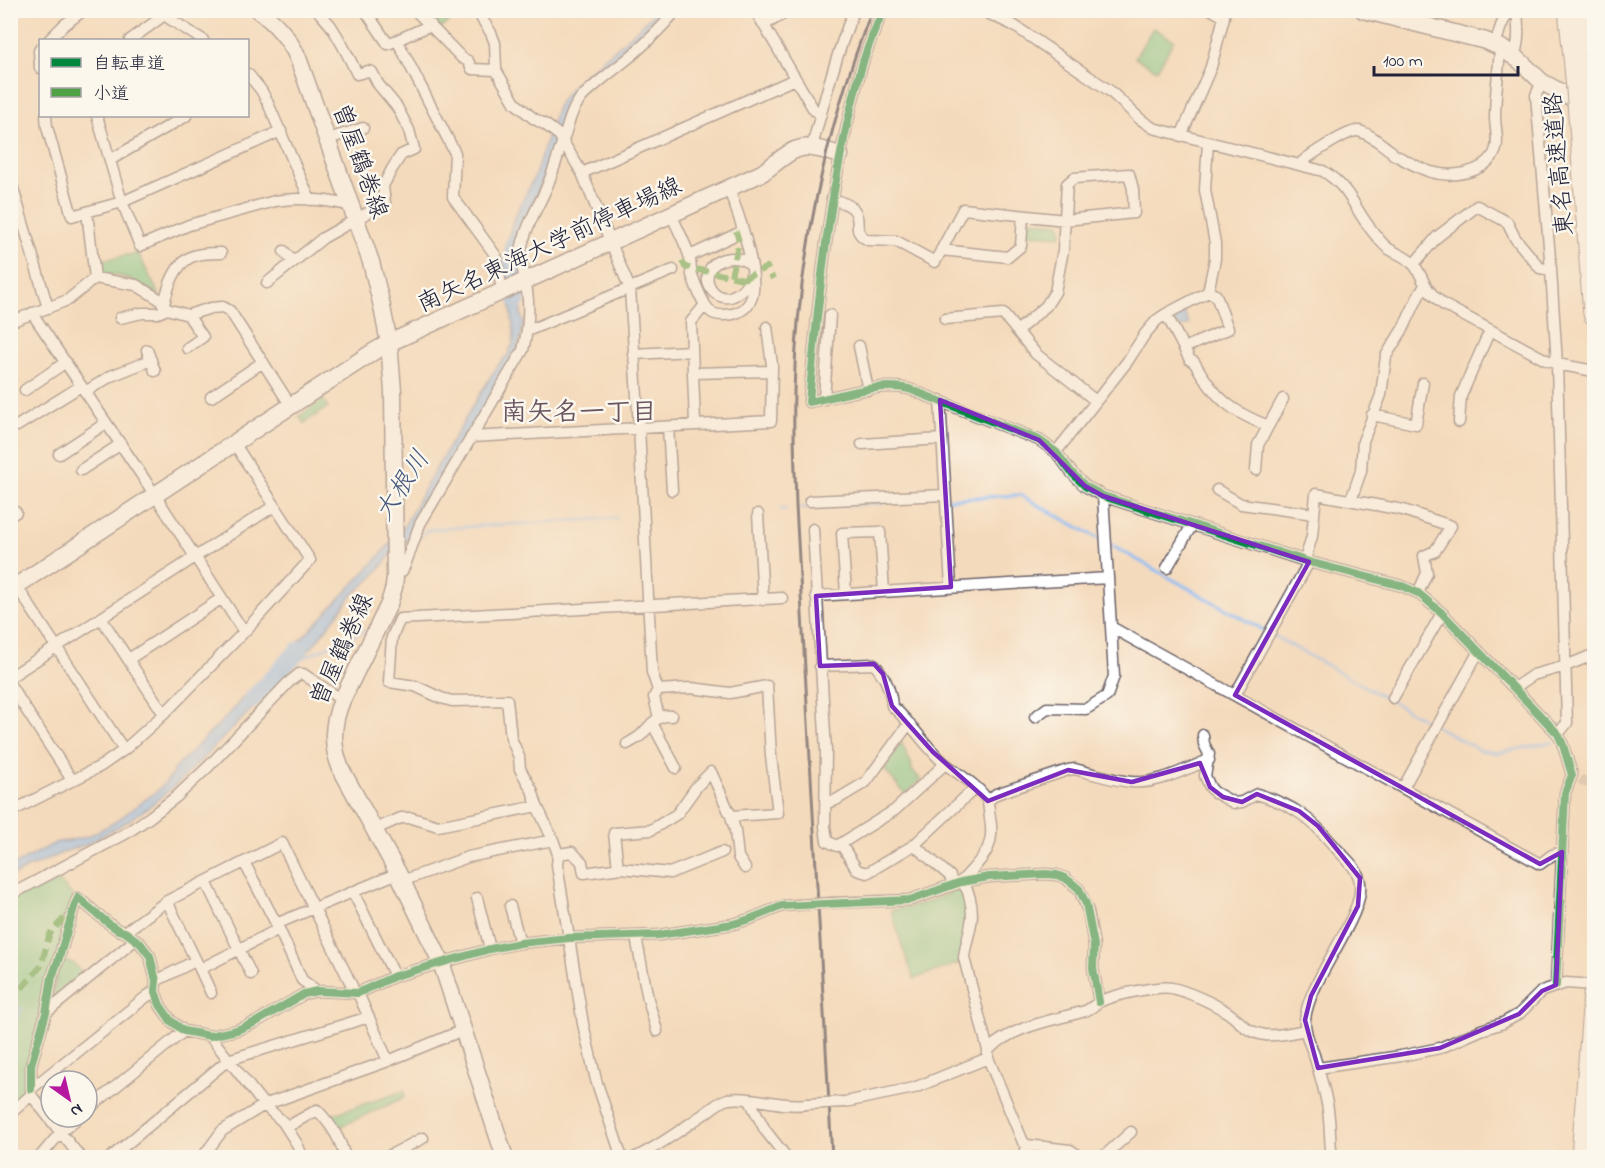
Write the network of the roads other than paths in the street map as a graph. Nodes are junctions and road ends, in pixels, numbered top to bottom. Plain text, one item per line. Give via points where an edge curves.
1 (84, 10) edge
2 (258, 10) edge
3 (318, 10) edge
4 (365, 10) edge
5 (415, 10) edge
6 (479, 10) edge
7 (676, 10) edge
8 (755, 10) edge
9 (790, 10) edge
10 (854, 10) edge
11 (883, 10) edge
12 (981, 10) edge
13 (1212, 10) edge
14 (1363, 10) edge
15 (1509, 10) edge
16 (1517, 10) edge
17 (1569, 10) edge
18 (1590, 10) edge
19 (165, 12) edge
20 (1390, 14) edge
21 (431, 25) junction
22 (764, 25) junction
23 (62, 36) edge
24 (131, 39) edge
25 (202, 39) edge
26 (397, 40) junction
27 (1503, 50) junction
28 (1594, 50) edge
29 (496, 70) junction
30 (249, 78) edge
31 (795, 79) junction
32 (1542, 82) junction
33 (1594, 110) edge
34 (821, 114) junction
35 (46, 117) edge
36 (98, 117) edge
37 (184, 117) edge
38 (363, 128) dead end
39 (280, 131) junction
40 (1181, 136) junction
41 (561, 138) junction
42 (328, 139) junction
43 (1208, 142) junction
44 (812, 147) junction
45 (840, 155) junction
46 (110, 160) junction
47 (1300, 164) junction
48 (582, 173) junction
49 (10, 178) edge
50 (728, 188) junction
51 (832, 199) junction
52 (309, 200) junction
53 (122, 202) junction
54 (87, 212) junction
55 (354, 213) junction
56 (671, 214) junction
57 (1023, 216) junction
58 (1065, 220) junction
59 (743, 231) junction
60 (611, 242) junction
61 (941, 250) junction
62 (284, 251) dead end
63 (221, 253) dead end
64 (690, 256) junction
65 (294, 262) junction
66 (1414, 264) junction
67 (673, 270) dead end
68 (1551, 270) junction
69 (95, 278) junction
70 (525, 281) junction
71 (267, 283) dead end
72 (1425, 286) junction
73 (630, 289) junction
74 (504, 291) junction
75 (1208, 292) junction
76 (705, 305) junction
77 (166, 306) junction
78 (48, 308) junction
79 (32, 313) junction
80 (1166, 314) junction
81 (1594, 314) edge
82 (188, 315) junction
83 (830, 315) dead end
84 (120, 318) dead end
85 (945, 319) dead end
86 (10, 322) edge
87 (767, 327) dead end
88 (1490, 330) junction
89 (527, 331) junction
90 (1017, 331) junction
91 (389, 343) junction
92 (859, 346) dead end
93 (187, 348) dead end
94 (1184, 348) junction
95 (692, 351) junction
96 (633, 354) junction
97 (66, 362) junction
98 (263, 362) junction
99 (1557, 364) junction
100 (772, 370) junction
101 (1594, 370) edge
102 (155, 371) dead end
103 (694, 373) junction
104 (1423, 383) dead end
105 (83, 389) junction
106 (25, 390) dead end
107 (868, 390) junction
108 (211, 397) dead end
109 (824, 399) junction
110 (1283, 399) dead end
111 (940, 400) junction
112 (1096, 401) junction
113 (291, 405) junction
114 (1372, 416) junction
115 (1459, 422) dead end
116 (106, 423) junction
117 (695, 424) junction
118 (25, 425) dead end
119 (1268, 426) junction
120 (668, 427) junction
121 (639, 428) junction
122 (471, 437) junction
123 (942, 440) junction
124 (234, 443) junction
125 (121, 444) junction
126 (862, 444) dead end
127 (1056, 452) junction
128 (66, 453) dead end
129 (81, 470) dead end
130 (1256, 470) dead end
131 (672, 490) dead end
132 (1224, 491) dead end
133 (155, 495) junction
134 (1103, 496) junction
135 (946, 499) junction
136 (1351, 500) junction
137 (810, 501) dead end
138 (274, 506) junction
139 (758, 514) dead end
140 (1314, 514) junction
141 (1192, 525) junction
142 (813, 530) dead end
143 (195, 557) junction
144 (1307, 561) junction
145 (1167, 568) dead end
146 (395, 574) junction
147 (1108, 578) junction
148 (13, 584) edge
149 (951, 587) junction
150 (884, 592) junction
151 (1418, 593) junction
152 (846, 594) junction
153 (816, 596) junction
154 (222, 598) junction
155 (782, 598) dead end
156 (763, 600) junction
157 (648, 605) junction
158 (1442, 613) junction
159 (101, 618) junction
160 (1111, 627) junction
161 (244, 632) junction
162 (58, 647) junction
163 (1479, 651) junction
164 (1590, 656) dead end
165 (129, 659) junction
166 (820, 666) junction
167 (1566, 666) junction
168 (10, 677) edge
169 (10, 685) edge
170 (1514, 687) junction
171 (658, 690) junction
172 (1235, 695) junction
173 (1393, 698) dead end
174 (342, 700) junction
175 (164, 714) junction
176 (672, 716) dead end
177 (1035, 717) dead end
178 (656, 721) junction
179 (910, 724) junction
180 (1558, 734) junction
181 (1203, 735) dead end
182 (627, 744) dead end
183 (124, 750) junction
184 (1209, 760) junction
185 (945, 764) junction
186 (676, 768) dead end
187 (72, 780) junction
188 (975, 788) junction
189 (1403, 788) junction
190 (988, 801) junction
191 (826, 803) junction
192 (537, 806) junction
193 (12, 807) edge
194 (730, 816) junction
195 (375, 829) junction
196 (601, 833) dead end
197 (614, 833) junction
198 (553, 840) junction
199 (841, 844) junction
200 (914, 845) junction
201 (722, 852) dead end
202 (1562, 852) junction
203 (558, 854) junction
204 (244, 862) junction
205 (618, 868) junction
206 (745, 868) dead end
207 (400, 877) junction
208 (207, 882) junction
209 (957, 883) junction
210 (353, 892) junction
211 (10, 895) edge
212 (477, 898) dead end
213 (167, 901) junction
214 (510, 906) dead end
215 (314, 908) junction
216 (277, 927) junction
217 (125, 932) junction
218 (636, 937) junction
219 (569, 939) junction
220 (135, 940) junction
221 (520, 944) junction
222 (239, 949) junction
223 (490, 949) junction
224 (441, 962) junction
225 (198, 965) junction
226 (251, 974) dead end
227 (395, 976) junction
228 (1561, 984) junction
229 (1594, 985) edge
230 (155, 986) junction
231 (317, 991) junction
232 (211, 993) dead end
233 (356, 993) junction
234 (1594, 994) edge
235 (1099, 1002) junction
236 (46, 1013) junction
237 (369, 1017) junction
238 (463, 1030) junction
239 (657, 1030) dead end
240 (1306, 1030) junction
241 (184, 1031) junction
242 (210, 1036) junction
243 (988, 1054) junction
244 (228, 1060) junction
245 (388, 1061) junction
246 (1318, 1068) junction
247 (31, 1092) junction
248 (748, 1099) junction
249 (99, 1100) edge
250 (264, 1105) junction
251 (10, 1114) edge
252 (287, 1127) junction
253 (65, 1129) edge
254 (61, 1132) junction
255 (1131, 1132) dead end
256 (408, 1133) dead end
257 (1027, 1145) junction
258 (646, 1155) edge
259 (39, 1158) edge
260 (81, 1158) edge
261 (110, 1158) edge
262 (202, 1158) edge
263 (303, 1158) edge
264 (345, 1158) edge
265 (385, 1158) edge
266 (505, 1158) edge
267 (622, 1158) edge
268 (634, 1158) edge
269 (787, 1158) edge
270 (1024, 1158) edge
271 (1083, 1158) edge
272 (1102, 1158) edge
273 (1332, 1158) edge
274 (1582, 1158) edge

1 - 23 street via 64,25
2 - 42 main road, 曽屋鶴巻線 via 279,28 294,49
3 - 55 street via 344,46 357,74 372,72 391,98 409,130 414,149 401,155 392,169 383,186 385,203
4 - 26 street via 388,44
5 - 21 street
6 - 29 street via 495,43
7 - 41 street via 631,56 580,99
8 - 22 street
9 - 22 street
10 - 34 street
11 - 45 street via 864,61
12 - 40 street via 1028,34 1110,91 1153,128
13 - 40 street via 1228,20
14 - 20 main road
15 - 27 street via 1501,26
16 - 27 street via 1517,49
17 - 81 highway, 東名高速道路, bridge
18 - 28 highway
19 - 24 street
19 - 25 street
20 - 27 main road via 1486,41
21 - 26 street
21 - 29 street via 472,69
22 - 31 street
26 - 74 street via 455,153 453,197 496,256
27 - 32 main road
27 - 47 street via 1495,118 1496,148 1476,169 1444,174 1430,171 1358,131 1337,139
29 - 41 street via 515,104
30 - 39 street via 261,90
31 - 34 street via 814,110
31 - 48 street
32 - 33 main road
32 - 68 street via 1536,95
34 - 44 street
35 - 54 street via 72,216
36 - 46 street
37 - 46 street
38 - 42 street
39 - 52 street
39 - 53 street
40 - 43 street
41 - 48 street
41 - 70 street via 523,241
42 - 55 main road, 曽屋鶴巻線
43 - 47 street
43 - 75 street via 1205,190 1215,243
44 - 45 main road
44 - 50 main road, 南矢名東海大学前停車場線 via 792,150 762,173
45 - 51 street
46 - 53 street
47 - 66 street via 1334,178 1373,233
48 - 60 street
49 - 78 street
50 - 56 main road, 南矢名東海大学前停車場線
50 - 59 street
51 - 61 street via 854,210 857,228 868,240 900,242 935,262
51 - 109 street via 809,405
52 - 53 street via 275,201 189,225 140,246
52 - 55 street
53 - 54 street
54 - 69 street
55 - 65 street
55 - 91 main road, 曽屋鶴巻線 via 373,272
56 - 60 main road, 南矢名東海大学前停車場線
56 - 64 street
57 - 58 street
57 - 61 street via 963,209
57 - 61 street via 1021,246 1008,257
58 - 58 street via 1067,184 1074,178 1129,174 1134,213
58 - 90 street via 1055,292 1046,306
59 - 64 street
59 - 76 street via 751,268 750,303 729,315 716,315
60 - 70 main road, 南矢名東海大学前停車場線
60 - 73 street
62 - 65 street
63 - 77 street via 195,255 182,263 169,284
64 - 76 street via 692,273
65 - 71 street
66 - 68 street via 1437,237 1477,206 1507,222 1540,268
66 - 72 street
67 - 73 street
68 - 99 street
69 - 77 street via 136,285
69 - 78 street via 68,300
70 - 74 main road, 南矢名東海大学前停車場線
70 - 89 street
72 - 88 street via 1444,305
72 - 114 street via 1386,356 1381,395
73 - 89 street
73 - 96 street
74 - 91 main road, 南矢名東海大学前停車場線
75 - 80 street
75 - 94 street via 1216,295 1228,329
76 - 95 street via 691,322
77 - 82 street
77 - 84 street via 158,313
78 - 79 street
79 - 86 street
79 - 97 street
80 - 94 street
80 - 112 street via 1145,334
82 - 93 street via 203,337
82 - 98 street via 211,308 230,311
83 - 109 street
85 - 90 street via 1003,314
87 - 100 street
88 - 99 street
88 - 115 street via 1461,396
89 - 122 street via 518,360
90 - 112 street via 1036,354
91 - 113 main road, 南矢名東海大学前停車場線
91 - 146 main road, 曽屋鶴巻線
92 - 107 street
94 - 119 street via 1226,405
95 - 96 street
95 - 103 street
96 - 121 street
97 - 105 street
97 - 106 street
98 - 108 street
98 - 113 street
99 - 101 street
99 - 167 street
100 - 103 street
100 - 117 street via 771,421
102 - 105 street via 149,355
103 - 117 street
104 - 114 street via 1416,424
105 - 116 street
105 - 118 street
107 - 109 street
107 - 111 street via 897,386
110 - 119 street
111 - 123 street
111 - 127 street via 1038,440
112 - 127 street
113 - 124 main road, 南矢名東海大学前停車場線
114 - 136 street
116 - 125 street
116 - 128 street
117 - 120 street
119 - 130 street via 1258,445
120 - 121 street
120 - 131 street
121 - 122 street
121 - 157 street
122 - 146 street via 420,524 402,571
123 - 126 street
123 - 135 street
124 - 133 main road, 南矢名東海大学前停車場線
124 - 138 street
125 - 129 street
125 - 133 street
127 - 134 street via 1085,486
132 - 140 street via 1241,504 1273,512
133 - 143 street
133 - 148 main road, 南矢名東海大学前停車場線
134 - 141 street
134 - 147 street
135 - 137 street
135 - 149 street
136 - 140 street via 1316,494
136 - 151 street via 1402,510 1451,526 1435,551 1424,556 1427,573
138 - 143 street
138 - 161 street via 310,560
139 - 156 street
140 - 144 street
141 - 144 street
141 - 145 street
142 - 153 street
143 - 154 street
143 - 159 street
144 - 151 street
144 - 172 street
146 - 174 main road, 曽屋鶴巻線 via 389,604
147 - 149 street
147 - 160 street
148 - 162 street
149 - 150 street
150 - 152 street
150 - 152 street via 880,532 842,533
151 - 158 street
152 - 153 street
153 - 166 street
154 - 161 street
154 - 165 street
155 - 156 street
156 - 157 street
157 - 171 street via 652,672
157 - 192 street via 400,620 392,637 389,682 415,686 452,701 507,700 511,738
158 - 163 street
158 - 173 street
159 - 162 street
159 - 165 street
160 - 172 street
160 - 177 street via 1114,676 1107,696 1086,709 1047,708
161 - 175 street
162 - 168 street
162 - 183 street
163 - 170 street
163 - 189 street
164 - 167 street
165 - 175 street
166 - 179 street via 874,664 883,674 892,706
166 - 191 street
167 - 170 street via 1533,675
167 - 180 street via 1567,723
169 - 187 street
170 - 180 street
171 - 178 street via 654,697
171 - 194 street via 691,688 729,693 767,680 779,818
172 - 189 street
174 - 195 main road, 曽屋鶴巻線 via 334,728 335,752
174 - 211 street via 299,674 208,767 150,818
175 - 183 street
176 - 178 street
178 - 182 street
178 - 186 street
179 - 185 street
179 - 191 street via 866,782
180 - 202 street via 1576,777 1564,793
181 - 184 street
183 - 187 street
184 - 190 street via 1149,781 1132,782 1068,770 996,794
184 - 240 street via 1205,776 1214,792 1234,803 1257,794 1286,804 1318,826 1360,878 1358,906 1311,996
185 - 188 street
185 - 199 street via 894,810
187 - 193 street
188 - 190 street
188 - 200 street
189 - 202 street via 1540,864
190 - 209 street via 990,846
191 - 199 street via 827,841
192 - 195 street via 438,826 401,818
192 - 198 street
194 - 197 street via 711,772 668,820 651,830
194 - 206 street via 738,857
195 - 207 main road, 曽屋鶴巻線
196 - 197 street
197 - 205 street
198 - 203 street
198 - 207 street via 468,857
199 - 200 street via 857,870 867,873
200 - 209 street
201 - 205 street via 670,873
202 - 228 street
203 - 205 street via 572,852 582,862 584,873
203 - 219 street
204 - 208 street
204 - 215 street via 282,843
204 - 216 street
207 - 210 street
207 - 224 main road, 曽屋鶴巻線
208 - 213 street
208 - 222 street
209 - 218 street, bridge via 910,900 782,906 733,924
209 - 235 street via 1046,874 1072,883 1079,889 1088,911
209 - 243 street via 966,887 973,910 964,958
210 - 215 street
210 - 227 street
212 - 223 street
213 - 217 street
213 - 225 street
214 - 221 street
215 - 216 street
215 - 233 street
216 - 222 street
216 - 231 street via 302,980
217 - 220 street
217 - 236 street via 78,898 52,977
218 - 219 street
218 - 239 street via 644,999
219 - 221 street
219 - 267 street via 596,1080
220 - 230 street via 150,956
220 - 236 street
221 - 223 street
222 - 225 street
222 - 226 street
223 - 224 street
224 - 227 street
224 - 238 main road, 曽屋鶴巻線
225 - 230 street
225 - 232 street
227 - 233 street
228 - 229 street
228 - 246 street via 1542,991 1519,1014 1503,1023 1440,1048
230 - 241 street via 160,1005
230 - 247 street
231 - 233 street
231 - 242 street via 304,994 256,1023
233 - 237 street
234 - 274 highway
235 - 240 street via 1170,987 1227,1012 1248,1030 1267,1036
235 - 243 street via 1089,1010 1014,1033 995,1043
236 - 247 street via 31,1065
237 - 244 street
237 - 245 street
238 - 245 street
238 - 266 main road, 曽屋鶴巻線
240 - 246 street
241 - 242 street
241 - 249 street
242 - 244 street
243 - 248 street, bridge via 914,1088 845,1102 794,1106
243 - 257 street
244 - 250 street
244 - 261 street
245 - 250 street
246 - 273 street via 1329,1114
247 - 251 street
247 - 254 street
248 - 258 street via 725,1100
248 - 269 street
250 - 252 street
250 - 262 street via 222,1131
252 - 263 street
252 - 264 street via 317,1110 343,1148
253 - 254 street
254 - 259 street
254 - 260 street
255 - 272 street
256 - 265 street via 418,1141
257 - 270 street
257 - 271 street via 1070,1150
258 - 268 street

